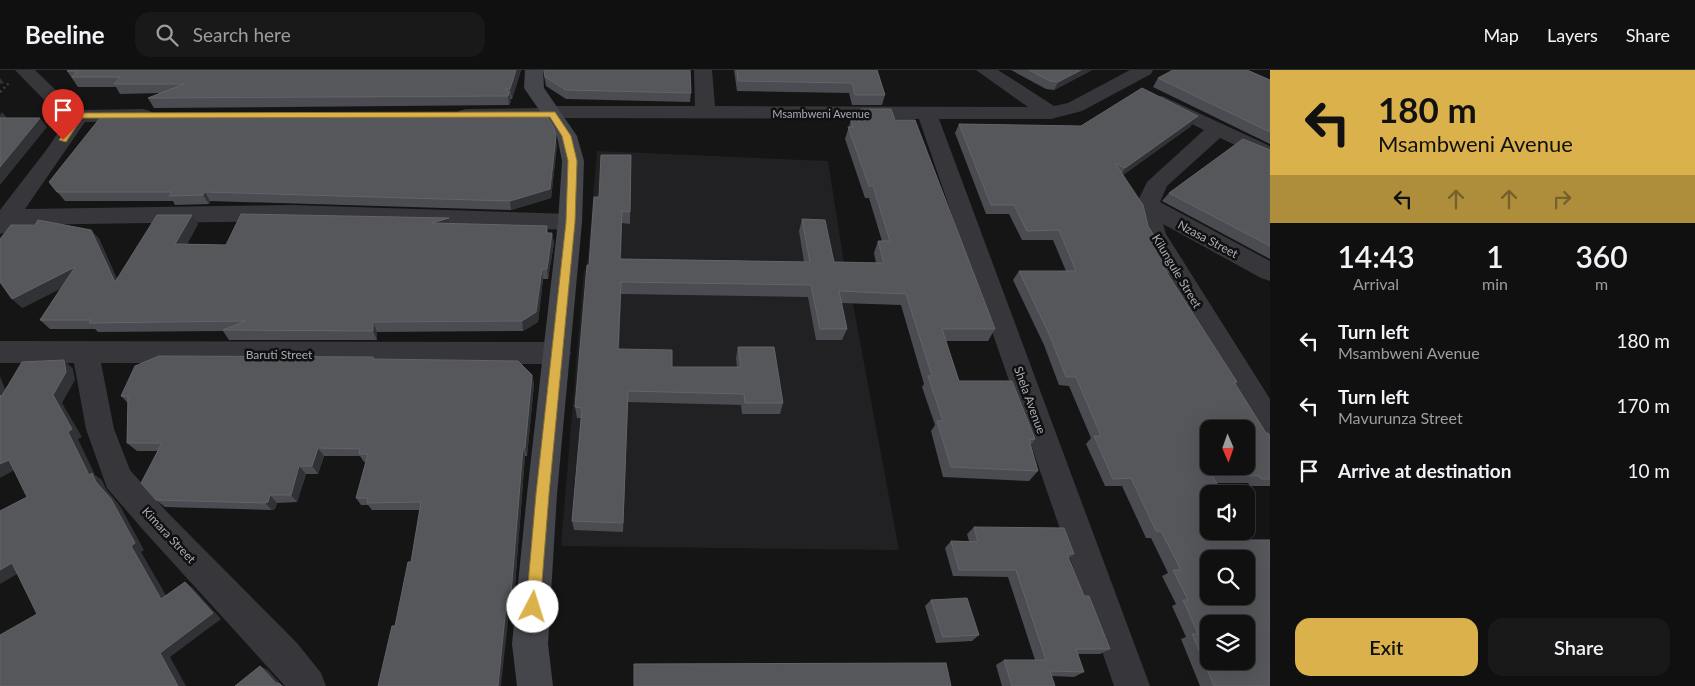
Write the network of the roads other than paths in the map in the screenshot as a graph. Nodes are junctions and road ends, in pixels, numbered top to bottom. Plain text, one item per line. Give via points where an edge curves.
1 (24, 70) edge
2 (534, 70) edge
3 (703, 70) edge
4 (985, 70) edge
5 (1144, 70) edge
6 (1137, 89) junction
7 (705, 112) junction
8 (551, 113) junction
9 (927, 113) junction
10 (1051, 113) junction
11 (159, 115) edge
12 (444, 115) edge
13 (79, 116) junction
14 (1217, 129) junction
15 (1270, 154) edge
16 (1147, 206) junction
17 (3, 221) edge
18 (570, 222) junction
19 (1270, 272) edge
20 (0, 352) edge
21 (558, 353) junction
22 (86, 354) junction
23 (1269, 419) edge
24 (308, 686) edge
25 (534, 686) edge
26 (1132, 686) edge

1 - 13 street via 58,102
2 - 8 street via 534,88
3 - 7 street
4 - 10 street
5 - 6 street, Msambweni Avenue
6 - 10 street, Msambweni Avenue
6 - 14 street
7 - 8 street, Msambweni Avenue
7 - 9 street, Msambweni Avenue
8 - 12 street, Msambweni Avenue
8 - 18 street via 567,136 572,161
9 - 10 street, Msambweni Avenue
9 - 26 street, Shela Avenue
11 - 13 street
13 - 17 street
14 - 15 street
14 - 16 street via 1158,182
16 - 19 street, Nzasa Street
16 - 23 street, Kilungule Street via 1154,234
17 - 18 street via 292,213
18 - 21 street
20 - 22 street, Baruti Street
21 - 22 street, Baruti Street
21 - 25 street via 530,644
22 - 24 street, Kimara Street via 100,429 118,478 284,656

